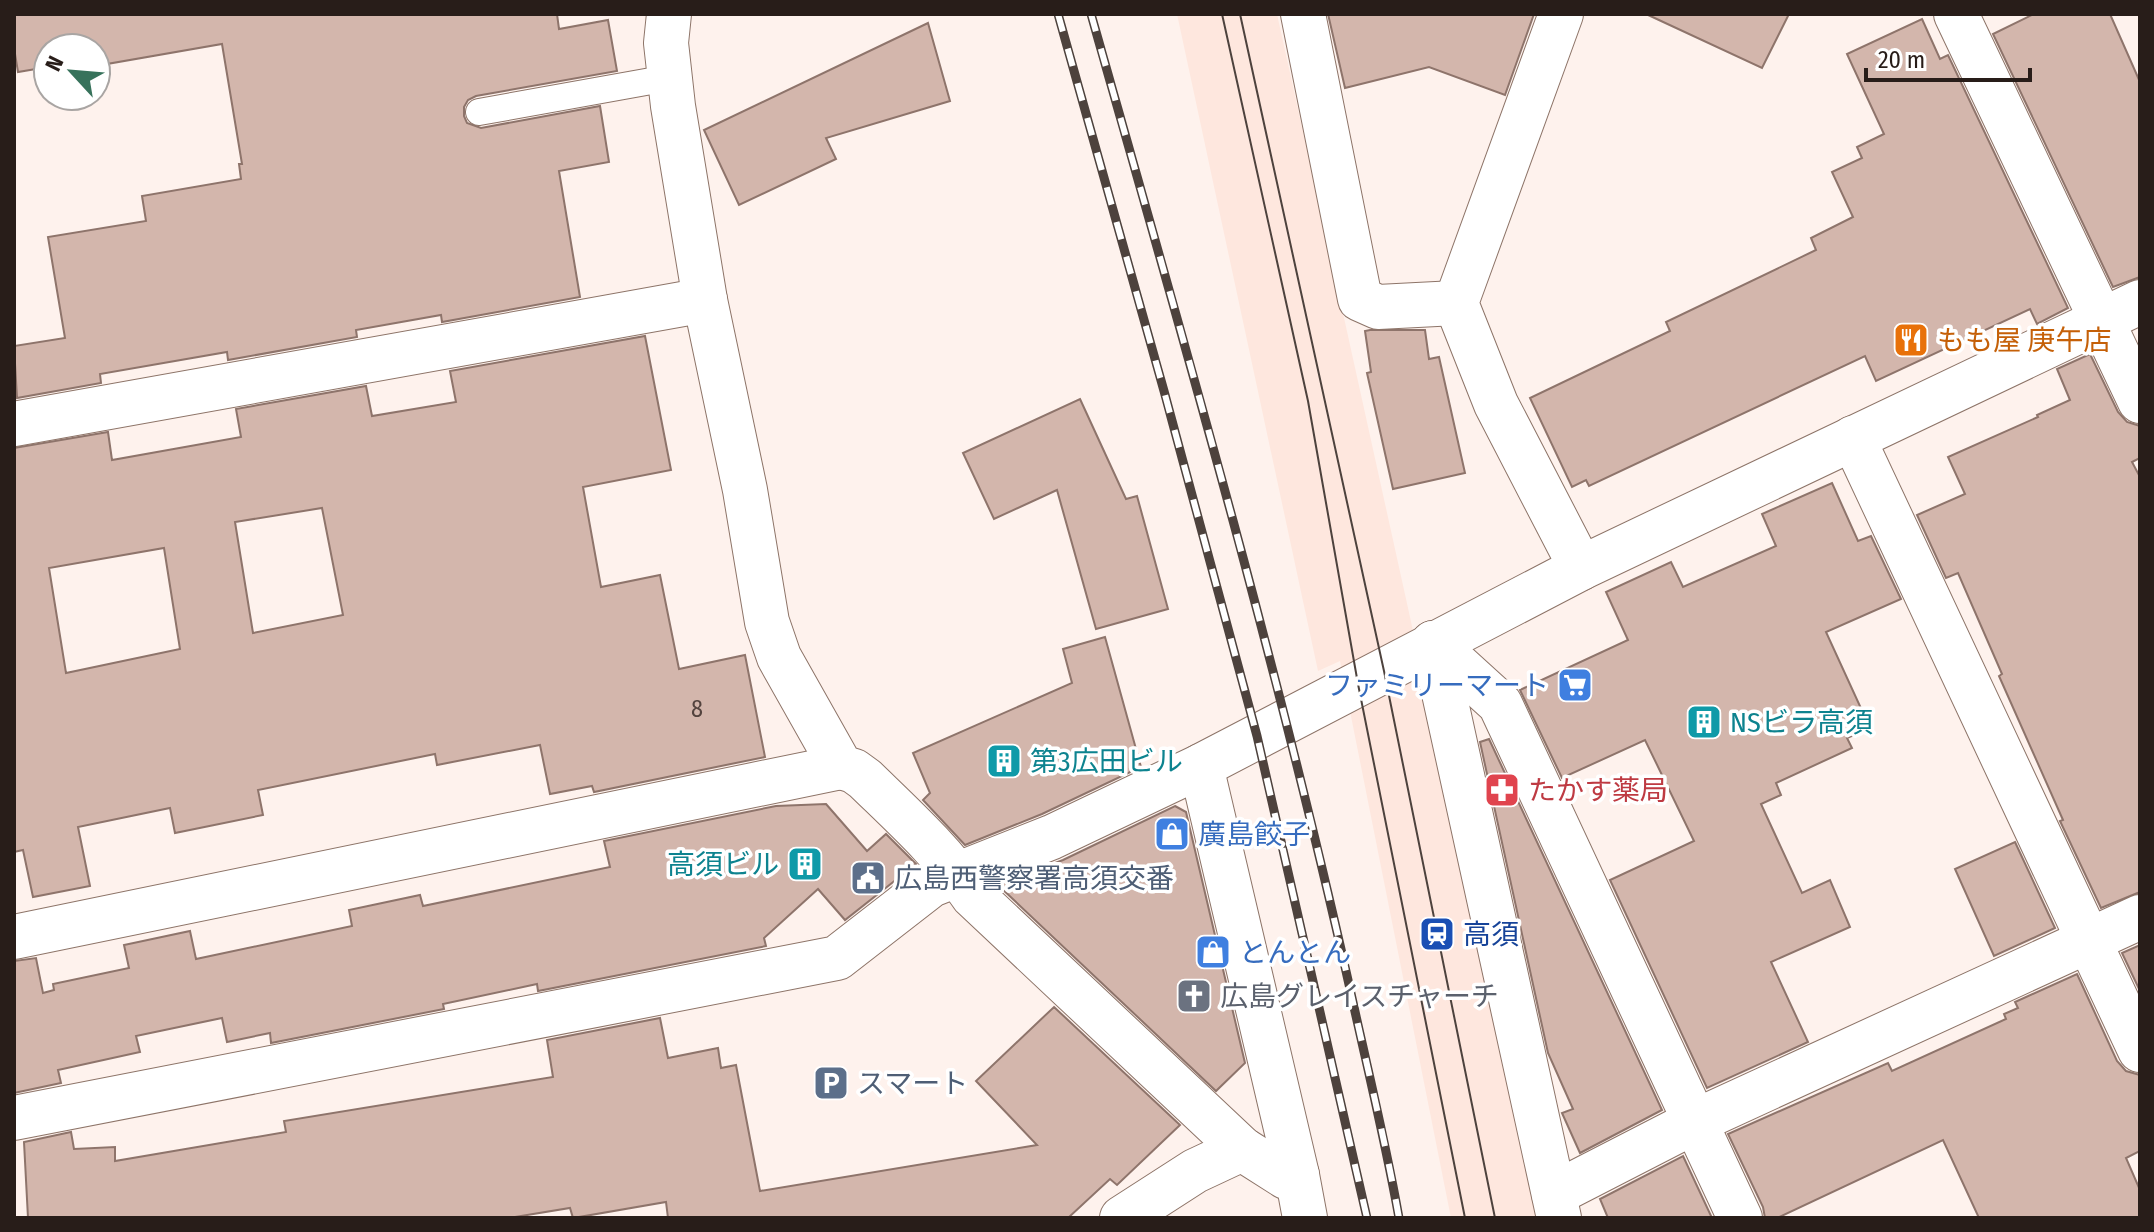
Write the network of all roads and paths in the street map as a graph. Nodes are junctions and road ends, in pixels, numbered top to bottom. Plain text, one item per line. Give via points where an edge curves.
1 (669, 14) edge
2 (1303, 14) edge
3 (1561, 14) edge
4 (1956, 14) edge
5 (668, 78) junction
6 (479, 112) dead end
7 (705, 300) junction
8 (1456, 303) junction
9 (2121, 311) edge
10 (2140, 401) edge
11 (14, 424) edge
12 (1853, 438) junction
13 (1581, 568) junction
14 (1433, 643) junction
15 (1201, 766) junction
16 (841, 767) junction
17 (959, 875) junction
18 (2140, 917) edge
19 (14, 937) edge
20 (2088, 941) junction
21 (2140, 1050) edge
22 (14, 1118) edge
23 (1694, 1122) junction
24 (1242, 1149) junction
25 (1297, 1175) junction
26 (1557, 1206) edge
27 (1122, 1218) edge
28 (1305, 1218) edge
29 (1740, 1218) edge

1 - 5 street
2 - 8 street via 1360,299 1378,307
3 - 8 street
4 - 9 street
5 - 6 lane
5 - 7 street
7 - 11 street
7 - 16 street via 767,622 779,657
8 - 13 street via 1496,404
9 - 10 street
9 - 12 street
12 - 13 street
12 - 20 street
13 - 14 street
14 - 15 street
14 - 23 street via 1500,704
14 - 26 street
15 - 17 street
15 - 25 street
16 - 17 street via 865,779
16 - 19 street
17 - 22 street via 931,885 837,958
17 - 24 street via 973,896
18 - 20 street
20 - 21 street
20 - 23 street
23 - 26 street
23 - 29 street
24 - 25 street via 1286,1177
24 - 27 street via 1195,1171
25 - 28 street

